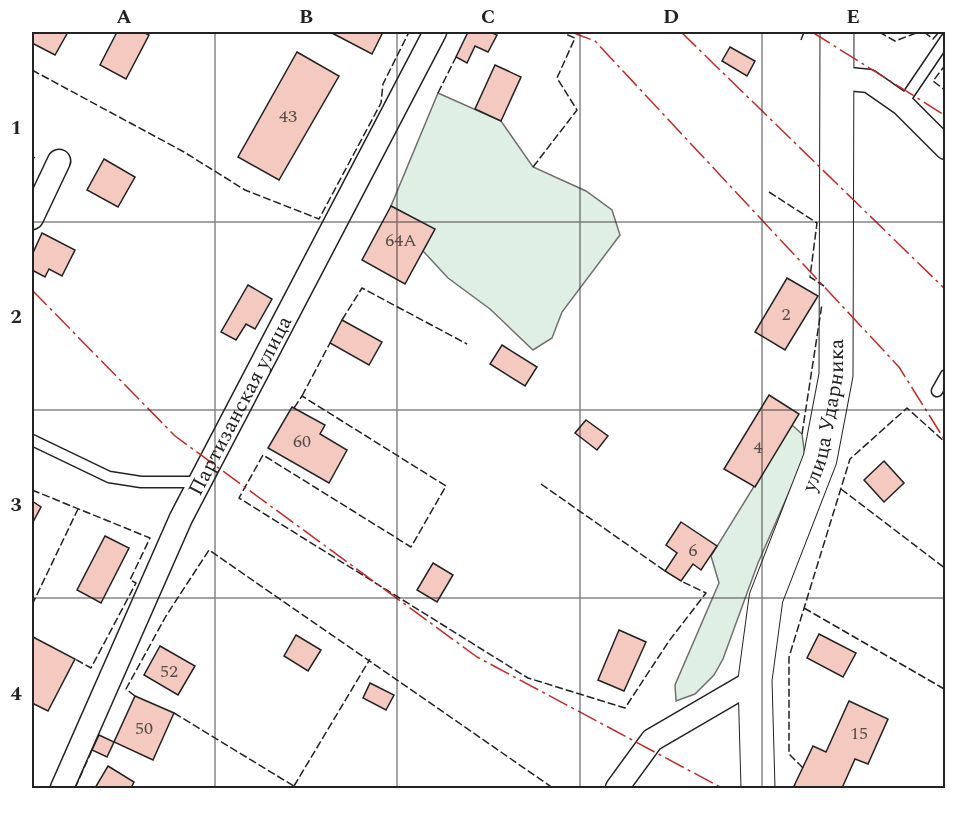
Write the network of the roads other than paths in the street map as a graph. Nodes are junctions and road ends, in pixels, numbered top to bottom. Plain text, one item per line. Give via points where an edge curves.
1 (435, 32) edge
2 (834, 36) edge
3 (945, 39) edge
4 (838, 78) junction
5 (902, 104) junction
6 (945, 148) edge
7 (59, 161) dead end
8 (32, 218) edge
9 (945, 375) edge
10 (937, 391) dead end
11 (32, 440) edge
12 (201, 482) junction
13 (755, 680) junction
14 (62, 789) edge
15 (617, 789) edge
16 (758, 789) edge

1 - 12 street, Партизанская улица
2 - 4 main road, улица Ударника
3 - 5 lane
4 - 5 street via 869,81
4 - 13 main road, улица Ударника via 832,200 836,375 820,459 766,598
5 - 6 street
7 - 8 street
9 - 10 lane
11 - 12 lane via 109,477 141,482
12 - 14 street, Партизанская улица via 181,518
13 - 15 street via 652,740
13 - 16 main road, улица Ударника

